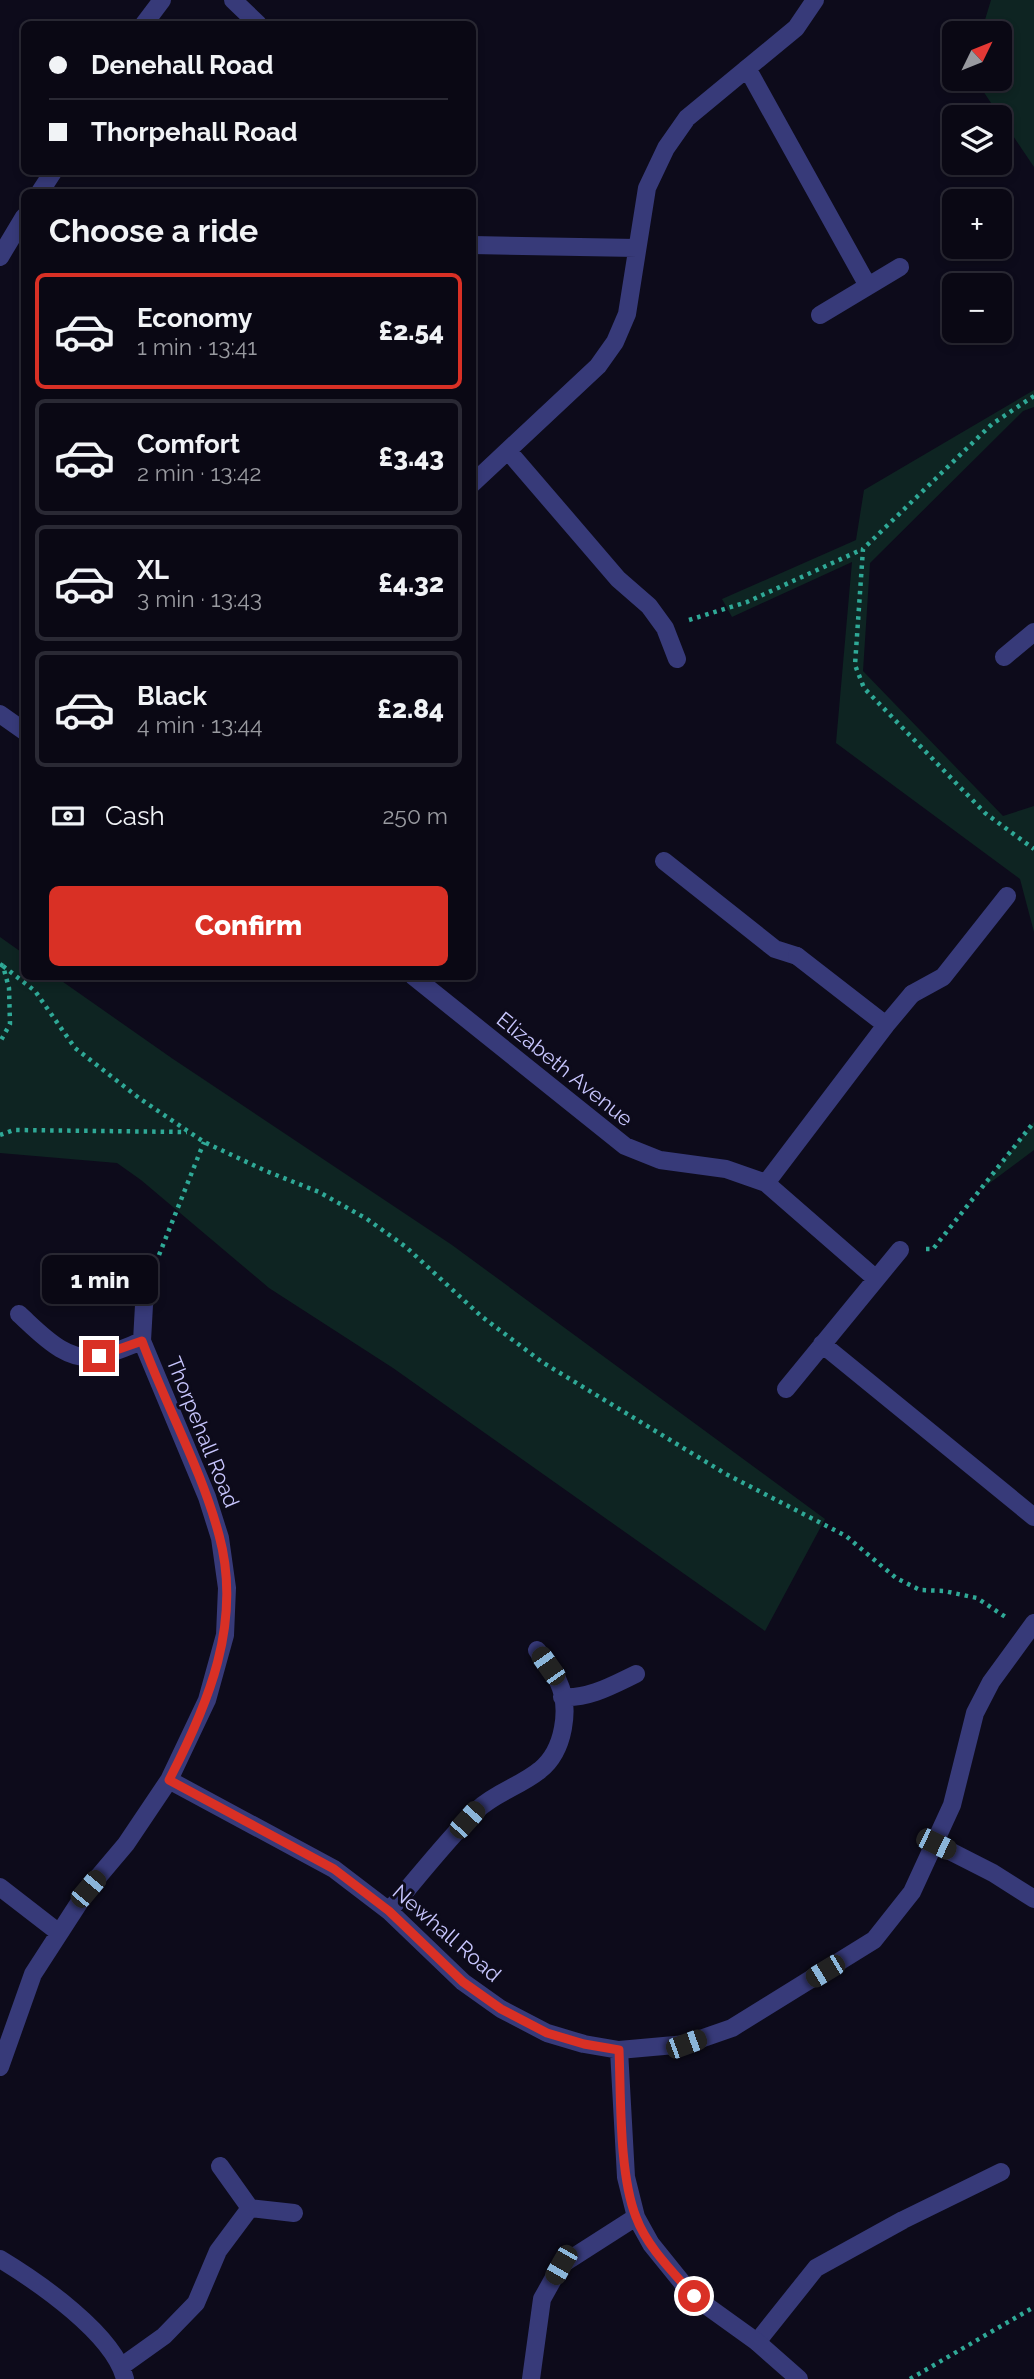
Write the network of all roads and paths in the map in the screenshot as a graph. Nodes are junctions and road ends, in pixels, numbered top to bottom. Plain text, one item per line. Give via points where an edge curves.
1 (162, 0) edge
2 (233, 0) edge
3 (815, 0) edge
4 (146, 21) edge
5 (255, 21) edge
6 (747, 68) junction
7 (21, 222) edge
8 (476, 245) edge
9 (637, 248) junction
10 (0, 257) edge
11 (900, 267) dead end
12 (868, 286) junction
13 (820, 315) dead end
14 (1034, 396) edge
15 (509, 452) junction
16 (476, 481) edge
17 (863, 549) junction
18 (665, 628) junction
19 (1034, 632) edge
20 (1004, 657) dead end
21 (677, 659) dead end
22 (0, 714) edge
23 (21, 729) edge
24 (1034, 849) edge
25 (664, 861) dead end
26 (1007, 897) dead end
27 (1, 965) edge
28 (418, 980) edge
29 (886, 1025) junction
30 (0, 1042) edge
31 (1034, 1122) edge
32 (188, 1132) junction
33 (0, 1135) edge
34 (204, 1142) junction
35 (766, 1182) junction
36 (900, 1250) joint
37 (875, 1278) junction
38 (149, 1280) joint
39 (19, 1314) dead end
40 (142, 1341) junction
41 (822, 1344) junction
42 (786, 1388) dead end
43 (1034, 1517) edge
44 (1031, 1627) edge
45 (537, 1650) dead end
46 (636, 1674) dead end
47 (562, 1697) junction
48 (169, 1780) junction
49 (936, 1844) junction
50 (0, 1887) edge
51 (1034, 1899) edge
52 (389, 1911) junction
53 (58, 1932) junction
54 (619, 2050) junction
55 (0, 2067) edge
56 (220, 2166) dead end
57 (1001, 2172) dead end
58 (250, 2208) junction
59 (294, 2213) dead end
60 (636, 2217) junction
61 (0, 2259) edge
62 (1034, 2307) edge
63 (757, 2342) junction
64 (123, 2372) edge
65 (531, 2379) edge
66 (799, 2379) edge
67 (911, 2379) edge

1 - 4 street
2 - 5 street
3 - 6 street via 796,28
6 - 9 street via 687,118 666,148 647,188
6 - 12 street
7 - 10 street
8 - 9 street
9 - 15 street via 628,314 615,342 598,366
11 - 12 street
12 - 13 street
14 - 17 path via 992,425
15 - 16 street
15 - 18 street
17 - 18 path via 747,601
17 - 24 path via 855,665 864,688 985,813
18 - 21 street
19 - 20 street
22 - 23 street
25 - 29 street via 775,949 797,956
26 - 29 street via 943,977 912,995
27 - 30 path via 9,988 10,1024
27 - 32 path via 35,991 75,1048
28 - 35 street, Elizabeth Avenue via 625,1146 660,1160 726,1169
29 - 35 street
31 - 36 path via 933,1249
32 - 33 path via 14,1130
32 - 34 path
34 - 38 path
34 - 44 path via 319,1192 367,1219 542,1362 726,1475 846,1536 896,1578 920,1590 977,1598
35 - 37 street, Elizabeth Avenue
36 - 37 street
37 - 41 street
38 - 40 street, Thorpehall Road
39 - 40 street, Thorpehall Road via 68,1353 82,1357
40 - 48 street, Thorpehall Road via 207,1497 220,1538 227,1588 225,1635 213,1681
41 - 42 street
41 - 43 street
44 - 49 street, Newhall Road via 991,1682 975,1713 952,1805
45 - 47 street via 559,1682
46 - 47 street via 599,1691
47 - 52 street via 562,1733 542,1769 478,1808
48 - 52 street, Newhall Road via 334,1869
48 - 53 street, Thorpehall Road
49 - 51 street
49 - 54 street, Newhall Road via 912,1892 864,1946 732,2028 686,2044
50 - 53 street
52 - 54 street, Newhall Road via 463,1982 501,2009 547,2033
53 - 55 street, Thorpehall Road via 33,1974
54 - 60 street via 626,2177
56 - 58 street
57 - 63 street via 816,2268
58 - 59 street
58 - 64 street via 218,2251 196,2303
60 - 63 street via 651,2244 694,2296
60 - 65 street via 561,2265 542,2299
61 - 64 street via 50,2291 94,2333
62 - 67 path
63 - 66 street

